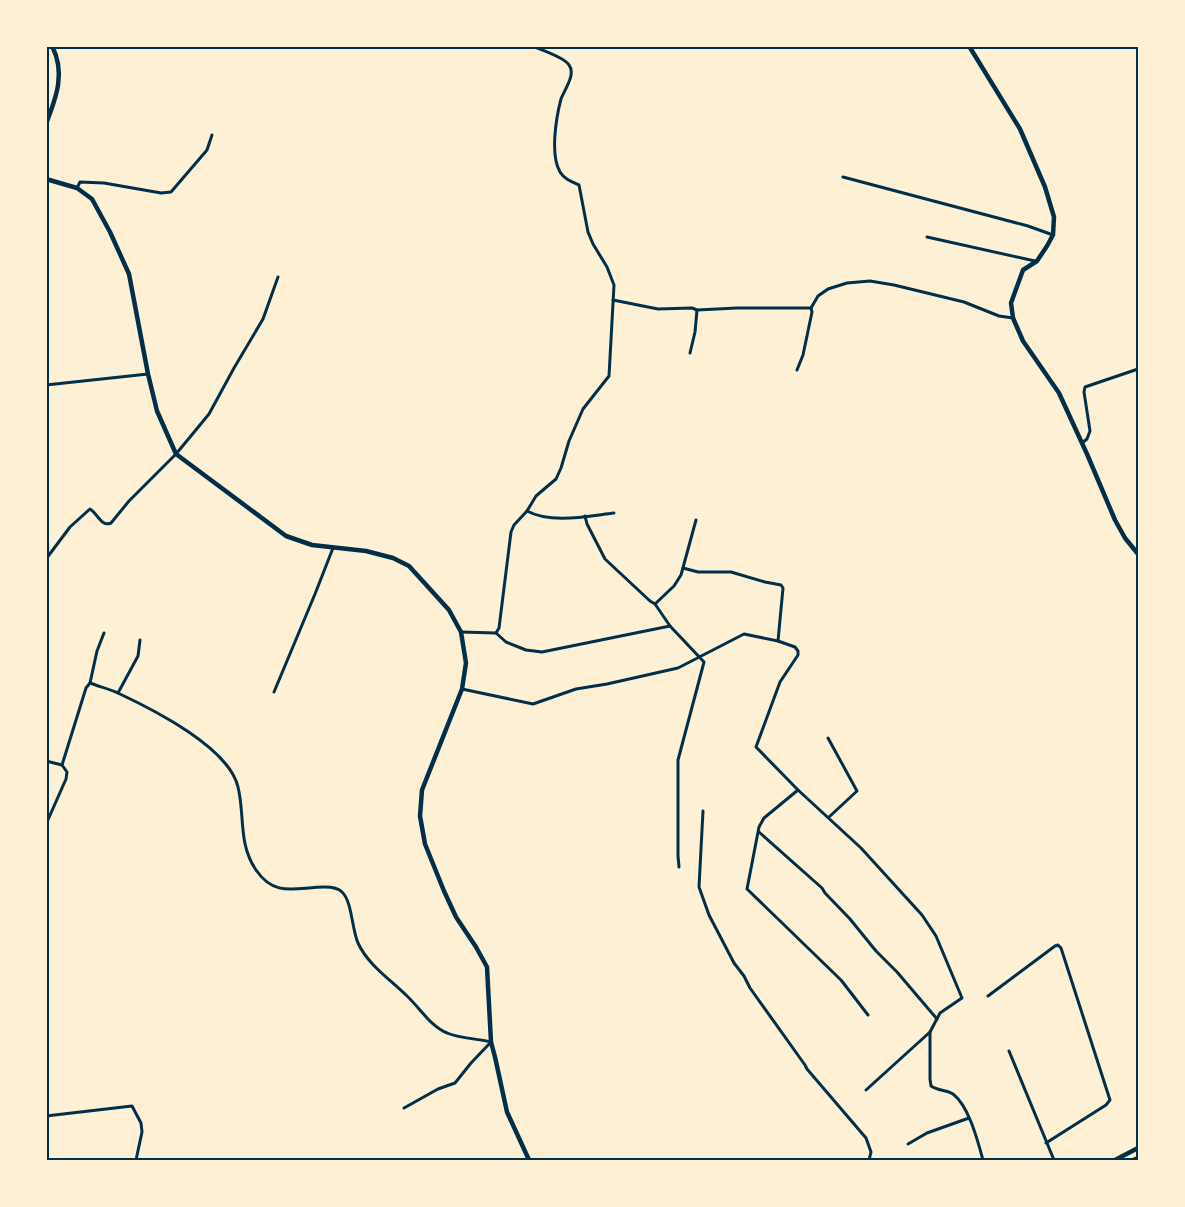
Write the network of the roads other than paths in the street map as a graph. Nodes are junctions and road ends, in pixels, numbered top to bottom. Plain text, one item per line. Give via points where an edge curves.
1 (52, 46) edge
2 (532, 46) edge
3 (969, 46) edge
4 (46, 124) edge
5 (212, 135) dead end
6 (843, 177) dead end
7 (46, 179) edge
8 (77, 188) junction
9 (1053, 235) junction
10 (927, 237) dead end
11 (1037, 261) junction
12 (278, 277) dead end
13 (613, 300) junction
14 (811, 308) junction
15 (697, 310) junction
16 (1013, 318) junction
17 (690, 353) dead end
18 (1138, 369) edge
19 (797, 370) dead end
20 (148, 374) junction
21 (46, 385) edge
22 (1082, 443) junction
23 (176, 454) junction
24 (527, 511) junction
25 (614, 513) dead end
26 (585, 516) junction
27 (696, 520) dead end
28 (333, 548) junction
29 (1138, 554) edge
30 (46, 559) edge
31 (683, 568) junction
32 (654, 604) junction
33 (670, 626) junction
34 (461, 632) junction
35 (104, 633) dead end
36 (496, 633) junction
37 (140, 640) dead end
38 (778, 641) junction
39 (700, 657) junction
40 (90, 683) junction
41 (462, 689) junction
42 (274, 692) dead end
43 (118, 693) junction
44 (828, 738) dead end
45 (46, 761) edge
46 (62, 765) junction
47 (798, 790) junction
48 (703, 811) dead end
49 (829, 817) junction
50 (46, 822) edge
51 (759, 832) junction
52 (680, 867) dead end
53 (988, 996) dead end
54 (868, 1015) dead end
55 (937, 1019) junction
56 (930, 1032) junction
57 (491, 1042) junction
58 (1009, 1051) dead end
59 (866, 1090) dead end
60 (404, 1108) dead end
61 (46, 1116) edge
62 (969, 1118) junction
63 (1046, 1143) junction
64 (908, 1144) dead end
65 (1138, 1148) edge
66 (1138, 1158) edge
67 (136, 1161) edge
68 (529, 1161) edge
69 (870, 1161) edge
70 (983, 1161) edge
71 (1054, 1161) edge
72 (1115, 1161) edge
73 (1132, 1161) edge

1 - 4 main road via 60,67 56,97
2 - 13 street via 565,60 572,72 558,113 554,157 561,173 579,185 588,232 614,285
3 - 9 main road via 1020,129 1045,187 1054,217
5 - 8 street via 207,150 171,192 104,183 80,182
6 - 9 street
7 - 8 main road
8 - 20 main road via 92,199 129,274
9 - 11 main road
10 - 11 street
11 - 16 main road via 1023,270 1011,303
12 - 23 street via 262,320 209,414
13 - 15 street via 658,309
13 - 24 street via 609,376 583,409 556,479 536,496
14 - 15 street
14 - 16 street via 828,289 870,281 964,302
14 - 19 street
15 - 17 street
16 - 22 main road via 1023,341 1059,393
18 - 22 street via 1085,387 1090,432
20 - 21 street
20 - 23 main road via 157,411
22 - 29 main road via 1114,520
23 - 28 main road via 286,536
23 - 30 street via 111,523 103,523 90,509 70,527
24 - 26 street via 547,518
24 - 36 street via 511,532
25 - 26 street
26 - 32 street via 605,559
27 - 31 street
28 - 34 main road via 366,551 409,566 449,610
28 - 42 street
31 - 32 street via 674,586
31 - 38 street via 731,572 781,585
32 - 33 street
33 - 36 street via 542,652 506,642
33 - 39 street
34 - 36 street
34 - 41 main road via 466,663
35 - 40 street
37 - 43 street via 138,656
38 - 39 street via 744,634
38 - 47 street via 795,647 798,655 780,682 756,747
39 - 41 street via 678,668 576,689 532,704
39 - 52 street via 704,663 678,760
40 - 43 street
40 - 46 street
41 - 57 main road via 422,790 420,816 425,844 444,891 487,967
43 - 57 street via 186,729 232,772 238,784 243,840 264,880 284,890 332,887 342,892 363,952 425,1017 446,1033
44 - 49 street via 858,790
45 - 46 street
46 - 50 street via 66,779
47 - 49 street
47 - 51 street via 764,818
48 - 69 street via 699,886 709,915 734,963 807,1069 866,1138
49 - 55 street via 922,915 936,936 962,998
51 - 54 street via 747,889 841,980
51 - 55 street via 822,888
53 - 63 street via 1055,946 1061,948 1110,1100
55 - 56 street
56 - 59 street
56 - 62 street via 931,1086 952,1093
57 - 60 street via 455,1083
57 - 68 main road via 507,1112
58 - 63 street
61 - 67 street via 132,1106 142,1132
62 - 64 street
62 - 70 street
63 - 71 street
65 - 72 main road
66 - 73 main road

